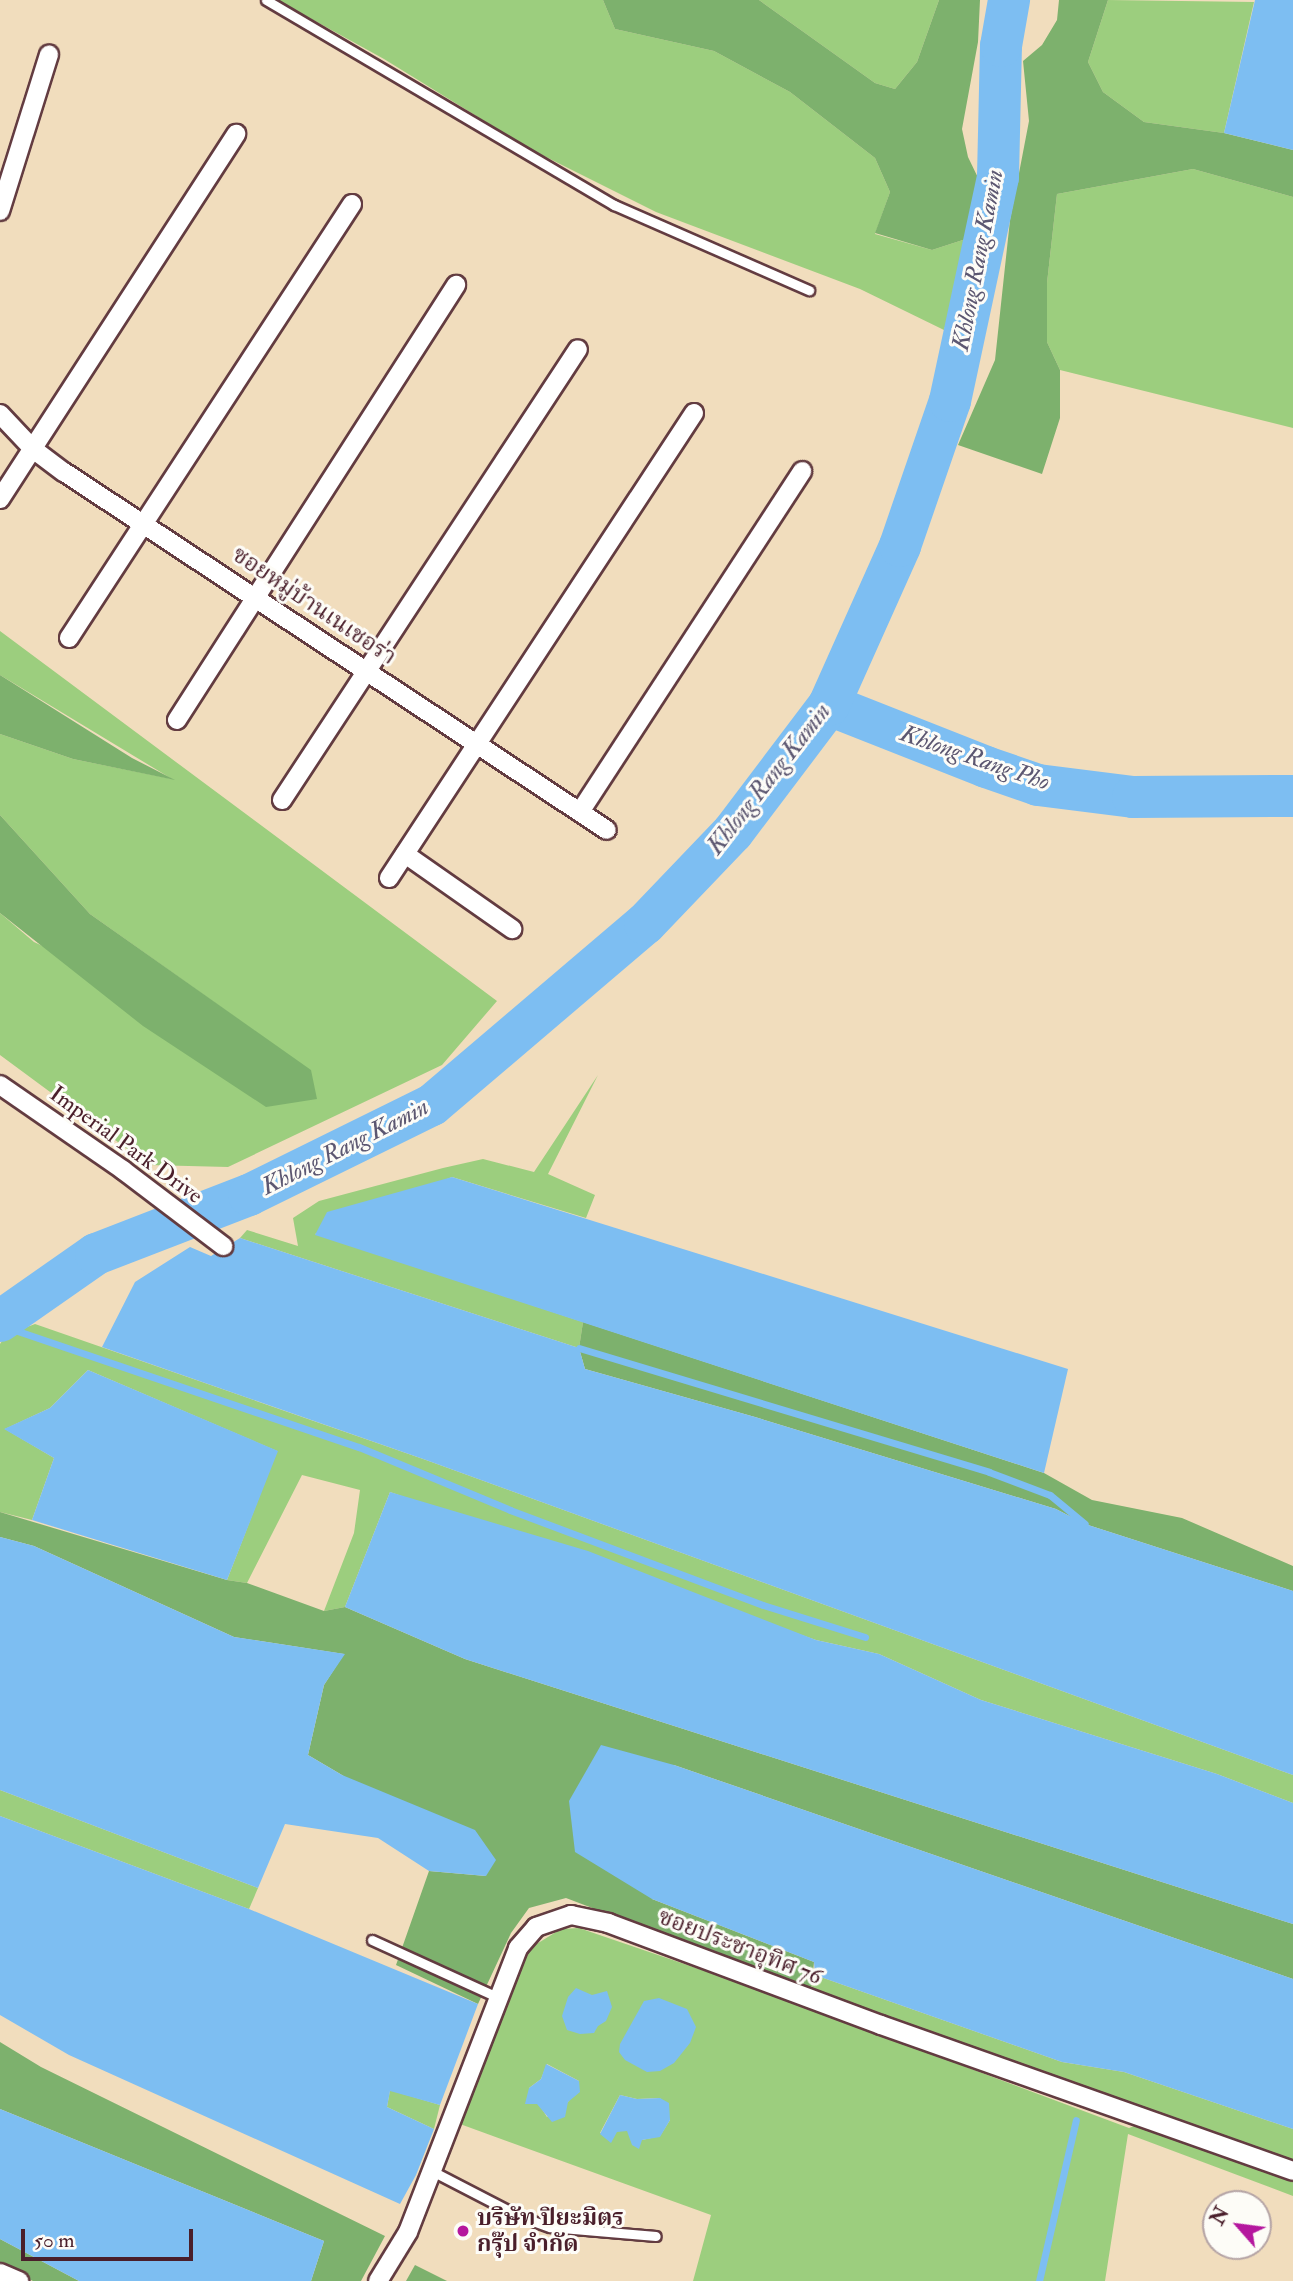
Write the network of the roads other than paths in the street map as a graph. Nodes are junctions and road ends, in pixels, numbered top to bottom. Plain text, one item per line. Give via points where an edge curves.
1 (266, 0) edge
2 (49, 55) dead end
3 (236, 134) dead end
4 (352, 204) dead end
5 (0, 211) edge
6 (456, 285) dead end
7 (809, 290) dead end
8 (578, 348) dead end
9 (694, 412) dead end
10 (0, 414) edge
11 (33, 449) junction
12 (802, 471) dead end
13 (0, 499) edge
14 (144, 522) junction
15 (258, 597) junction
16 (69, 638) dead end
17 (367, 672) junction
18 (177, 720) dead end
19 (478, 743) junction
20 (282, 800) dead end
21 (580, 812) junction
22 (607, 830) dead end
23 (405, 854) junction
24 (389, 878) dead end
25 (512, 929) dead end
26 (0, 1085) edge
27 (223, 1246) dead end
28 (372, 1940) dead end
29 (498, 1997) junction
30 (432, 2171) junction
31 (1293, 2171) edge
32 (656, 2236) dead end
33 (0, 2273) edge
34 (19, 2281) edge
35 (379, 2281) edge

1 - 7 lane via 614,205
2 - 5 street
3 - 11 street
4 - 14 street
6 - 15 street
8 - 17 street
9 - 19 street
10 - 11 street, ซอยหมู่บ้านเนเชอร่า
11 - 13 street
11 - 14 street, ซอยหมู่บ้านเนเชอร่า
12 - 21 street
14 - 15 street, ซอยหมู่บ้านเนเชอร่า
14 - 16 street
15 - 17 street, ซอยหมู่บ้านเนเชอร่า
15 - 18 street
17 - 19 street, ซอยหมู่บ้านเนเชอร่า
17 - 20 street
19 - 21 street, ซอยหมู่บ้านเนเชอร่า
19 - 23 street
21 - 22 street, ซอยหมู่บ้านเนเชอร่า
23 - 24 street
23 - 25 street
26 - 27 street, Imperial Park Drive
28 - 29 lane
29 - 30 street, ซอยประชาอุทิศ 76
29 - 31 street, ซอยประชาอุทิศ 76 via 518,1948 536,1927 560,1917 591,1918
30 - 32 lane via 550,2227
30 - 35 street, ซอยประชาอุทิศ 76 via 408,2232
33 - 34 street

